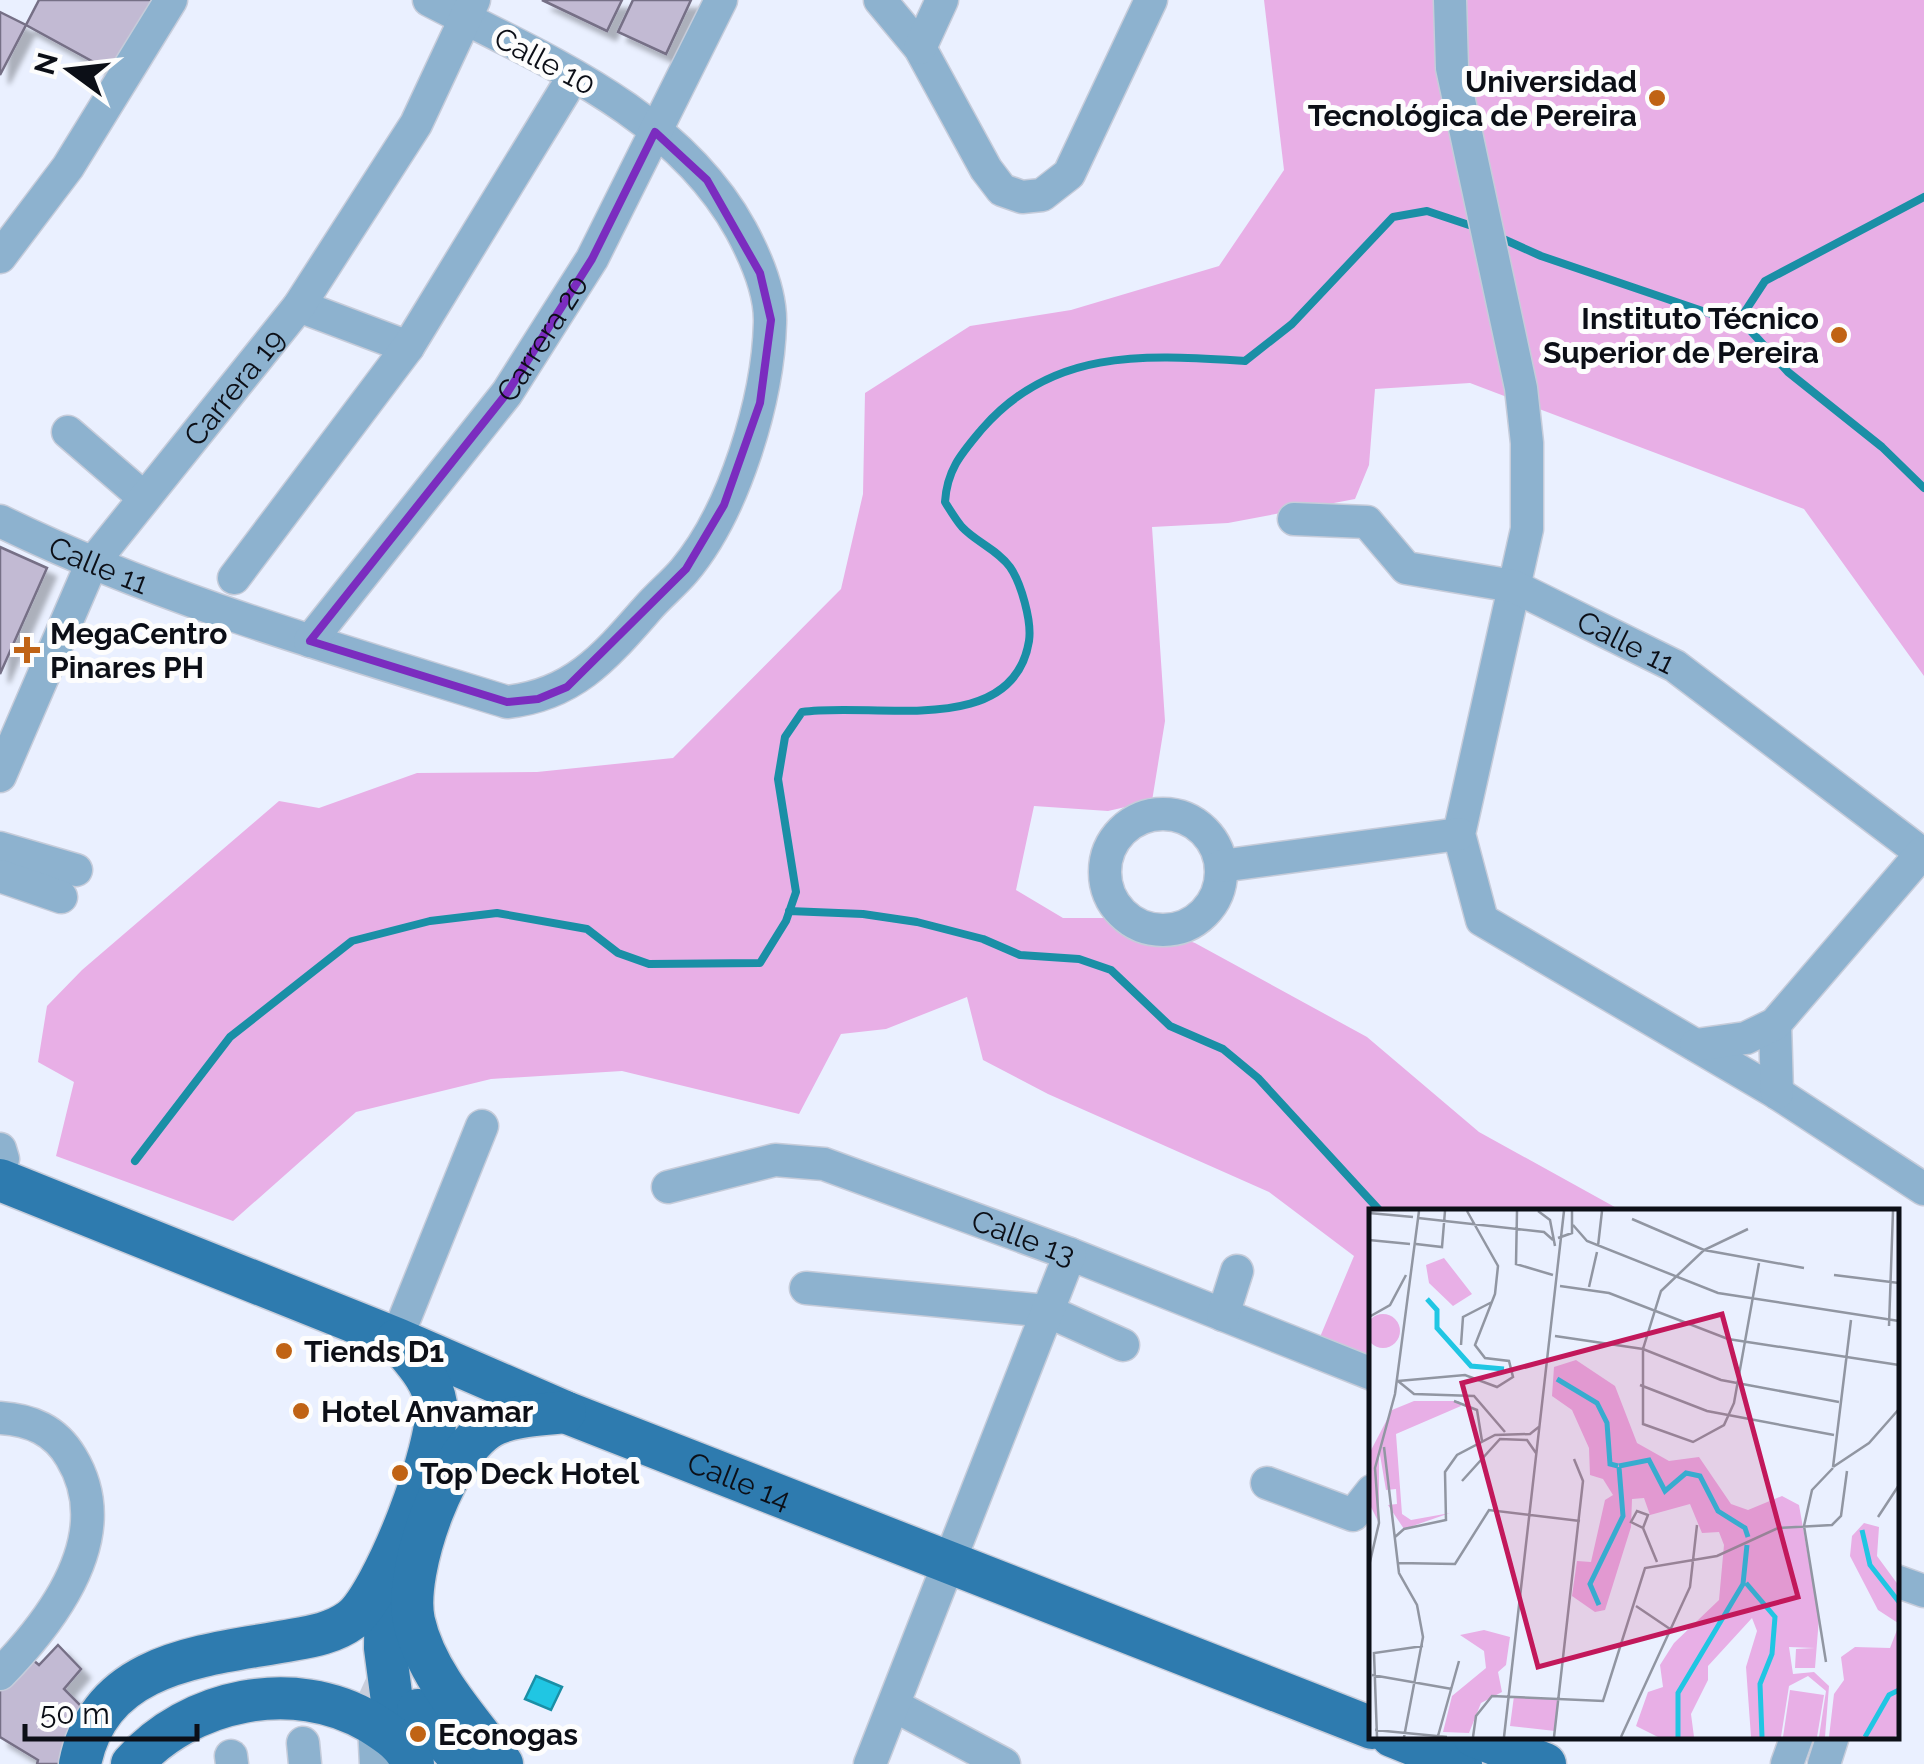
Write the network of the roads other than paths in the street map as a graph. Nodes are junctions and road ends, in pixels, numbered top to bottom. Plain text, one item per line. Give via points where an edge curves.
1 (171, 0) edge
2 (429, 0) edge
3 (721, 0) edge
4 (880, 0) edge
5 (942, 0) edge
6 (1151, 0) edge
7 (1449, 6) edge
8 (470, 10) edge
9 (920, 48) junction
10 (564, 92) dead end
11 (655, 132) junction
12 (0, 256) edge
13 (298, 306) junction
14 (408, 347) junction
15 (68, 432) dead end
16 (142, 496) junction
17 (1294, 519) dead end
18 (0, 521) edge
19 (91, 565) junction
20 (234, 578) dead end
21 (1513, 586) junction
22 (310, 641) junction
23 (0, 776) edge
24 (1458, 834) junction
25 (0, 848) edge
26 (1923, 854) edge
27 (1221, 866) dead end
28 (0, 876) edge
29 (1775, 1024) junction
30 (1696, 1045) junction
31 (1777, 1093) junction
32 (482, 1126) dead end
33 (1, 1161) edge
34 (668, 1187) dead end
35 (1924, 1188) edge
36 (1070, 1254) junction
37 (1237, 1271) dead end
38 (806, 1288) dead end
39 (1048, 1311) junction
40 (1223, 1315) junction
41 (401, 1330) junction
42 (1123, 1345) dead end
43 (487, 1366) junction
44 (1369, 1373) edge
45 (564, 1412) junction
46 (0, 1418) edge
47 (494, 1425) junction
48 (1267, 1483) dead end
49 (1369, 1495) edge
50 (956, 1549) junction
51 (386, 1574) junction
52 (1899, 1581) edge
53 (1924, 1591) edge
54 (0, 1674) edge
55 (1369, 1695) edge
56 (895, 1706) junction
57 (183, 1722) junction
58 (1369, 1727) edge
59 (391, 1736) edge
60 (1399, 1739) edge
61 (1482, 1739) edge
62 (1797, 1739) edge
63 (1832, 1739) edge
64 (80, 1764) edge
65 (95, 1764) edge
66 (132, 1764) edge
67 (157, 1764) edge
68 (465, 1764) edge
69 (502, 1764) edge
70 (870, 1764) edge
71 (1004, 1764) edge
72 (1461, 1764) edge
73 (1545, 1764) edge
74 (1787, 1764) edge
75 (1824, 1764) edge

1 - 12 street via 68,167
2 - 8 street, Calle 10
3 - 11 street, Carrera 20
4 - 9 street
5 - 9 street
6 - 9 street via 1069,174 1042,196 1002,190
7 - 21 street via 1452,68 1521,388 1527,529
8 - 11 street, Calle 10 via 586,79
8 - 13 street, Carrera 19 via 416,124
10 - 14 street
11 - 22 street, Carrera 20 via 592,260 506,393
11 - 22 street, Calle 10 via 707,180 741,230 770,320 760,404 724,505 686,569 567,687 538,699 507,702
13 - 14 street
13 - 16 street, Carrera 19
14 - 20 street
15 - 16 street
16 - 19 street, Carrera 19
17 - 21 street, Calle 11 via 1368,522 1406,568
18 - 19 street, Calle 11
19 - 22 street, Calle 11
19 - 23 street, Carrera 19
21 - 24 street
21 - 26 street, Calle 11 via 1674,666
24 - 27 street
24 - 30 street via 1482,920
25 - 28 street via 69,883
26 - 29 street
29 - 30 street via 1746,1038
29 - 31 street
30 - 31 street
31 - 35 street
32 - 41 street
33 - 41 main road, Calle 14
34 - 36 street, Calle 13 via 775,1160 824,1164
36 - 39 street
36 - 40 street, Calle 13
37 - 40 street
38 - 39 street
39 - 42 street
39 - 50 street
40 - 44 street, Calle 13
41 - 43 main road, Calle 14
41 - 51 main road via 428,1378 437,1420
43 - 45 main road, Calle 14
43 - 47 main road via 498,1405
43 - 50 main road, Calle 14
45 - 47 main road
45 - 50 main road, Calle 14
46 - 54 street via 45,1428 64,1444 86,1483 90,1508 84,1552 66,1586
47 - 69 main road via 448,1477 426,1530 412,1592 425,1654
48 - 49 street via 1353,1515
50 - 55 main road, Calle 14
50 - 56 street
50 - 58 main road, Calle 14
51 - 59 main road
51 - 64 main road via 351,1620 324,1634 181,1662 130,1682 101,1714
52 - 53 street
56 - 70 street
56 - 71 street
57 - 59 main road via 230,1705 288,1697 355,1714
57 - 66 main road
57 - 67 street
59 - 65 main road via 312,1676 263,1675 166,1698
59 - 68 main road
60 - 72 main road
61 - 73 main road
62 - 74 street
63 - 75 street

